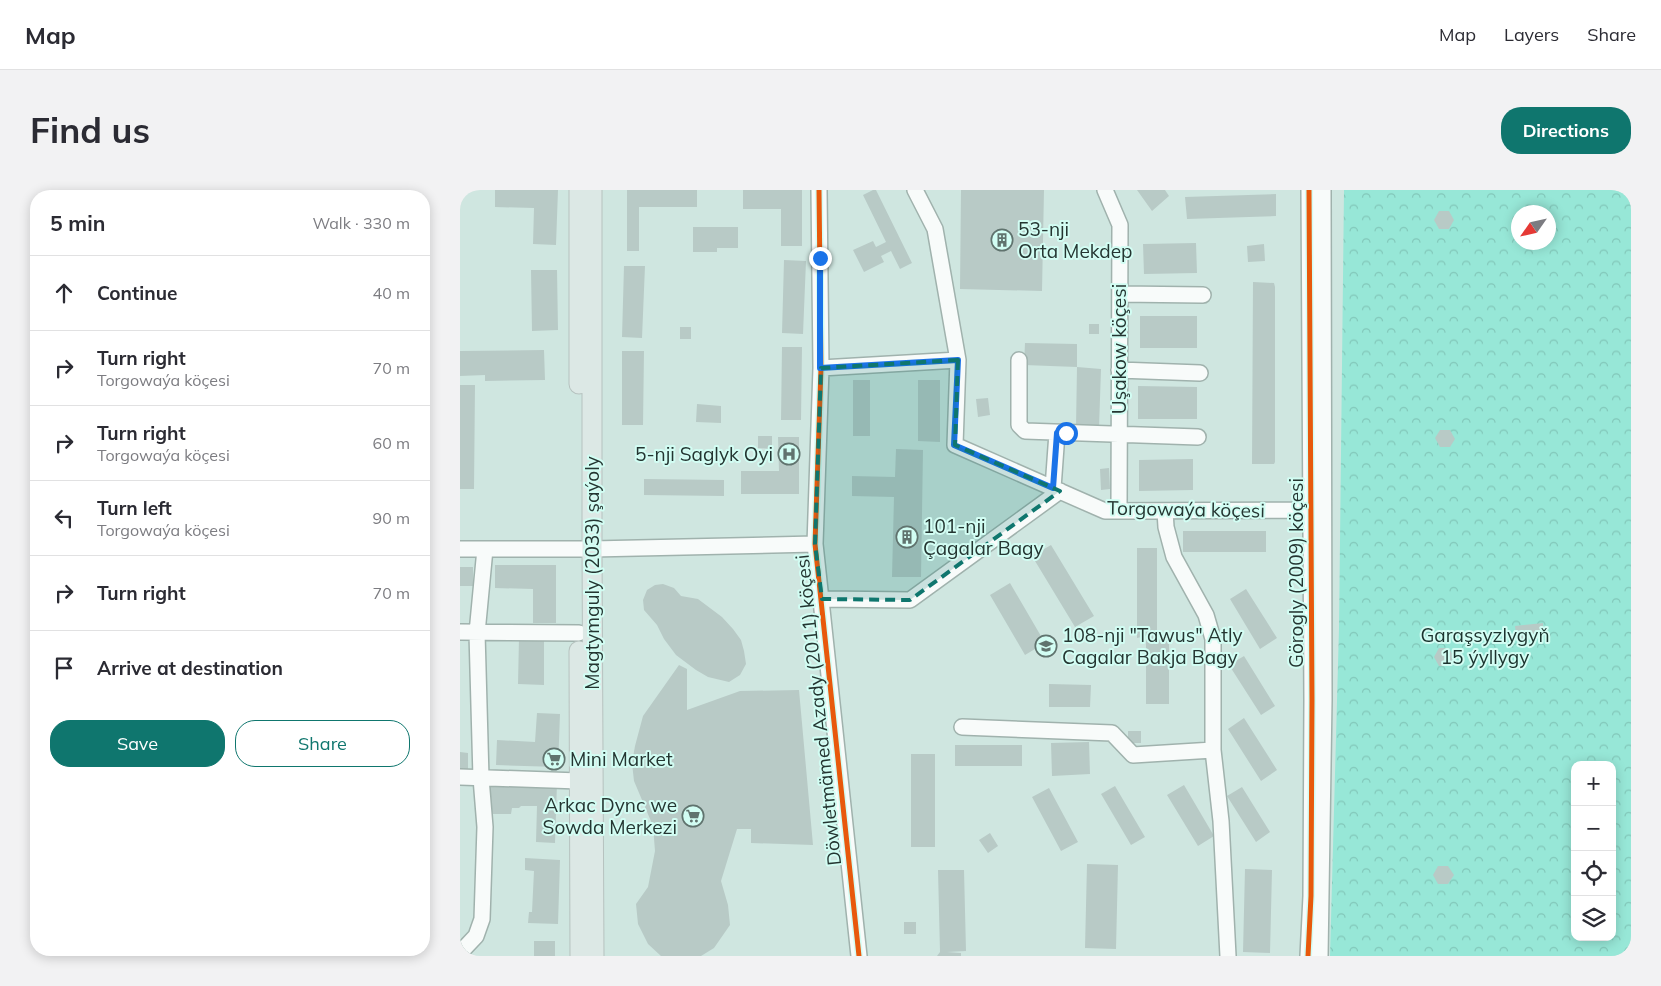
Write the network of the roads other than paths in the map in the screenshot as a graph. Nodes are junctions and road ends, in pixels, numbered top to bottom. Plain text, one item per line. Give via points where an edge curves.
1 (579, 190) edge
2 (592, 190) edge
3 (820, 190) edge
4 (915, 190) edge
5 (1105, 190) edge
6 (1310, 190) edge
7 (1323, 190) edge
8 (1120, 294) junction
9 (1203, 295) dead end
10 (958, 360) junction
11 (1019, 360) dead end
12 (820, 368) junction
13 (1119, 370) junction
14 (1200, 373) dead end
15 (1057, 433) junction
16 (1119, 435) junction
17 (1198, 437) dead end
18 (1057, 490) junction
19 (1316, 510) junction
20 (1119, 511) junction
21 (1165, 511) junction
22 (815, 544) junction
23 (460, 549) edge
24 (485, 549) junction
25 (585, 549) junction
26 (822, 599) junction
27 (460, 632) edge
28 (477, 632) junction
29 (579, 634) junction
30 (962, 727) dead end
31 (1213, 750) junction
32 (460, 778) edge
33 (481, 778) junction
34 (579, 781) junction
35 (460, 953) edge
36 (580, 956) edge
37 (594, 956) edge
38 (859, 956) edge
39 (1228, 956) edge
40 (1308, 956) edge
41 (1320, 956) edge

1 - 25 main road, Magtymguly (2033) şaýoly
2 - 25 main road, Magtymguly (2033) şaýoly
3 - 12 street, Döwletmämed Azady (2011) köçesi
4 - 10 street via 935,229
5 - 8 street, Uşakow köçesi via 1120,225
6 - 19 street, Görogly (2009) köçesi
7 - 19 street, Görogly (2009) köçesi
8 - 9 street
8 - 13 street, Uşakow köçesi
10 - 12 street
10 - 18 street, Torgowaýa köçesi via 954,445
11 - 15 street via 1019,425 1025,431
12 - 22 street, Döwletmämed Azady (2011) köçesi
13 - 14 street
13 - 16 street, Uşakow köçesi
15 - 16 street
15 - 18 street
16 - 17 street
16 - 20 street, Uşakow köçesi
18 - 20 street, Torgowaýa köçesi via 1105,511
18 - 26 street via 910,600
19 - 21 street, Torgowaýa köçesi
19 - 40 street, Görogly (2009) köçesi
19 - 41 street, Görogly (2009) köçesi via 1324,700
20 - 21 street, Torgowaýa köçesi
21 - 31 street via 1174,557 1206,615 1213,639
22 - 25 street
22 - 26 street, Döwletmämed Azady (2011) köçesi
23 - 24 street
24 - 25 street
24 - 28 street
25 - 29 main road, Magtymguly (2033) şaýoly
25 - 37 main road, Magtymguly (2033) şaýoly
26 - 38 street, Döwletmämed Azady (2011) köçesi
27 - 28 street
28 - 29 street
28 - 33 street
29 - 34 main road, Magtymguly (2033) şaýoly
30 - 31 street via 1112,733 1133,755
31 - 39 street
32 - 33 street
33 - 34 street
33 - 35 street via 485,827 482,919 476,936
34 - 36 main road, Magtymguly (2033) şaýoly

